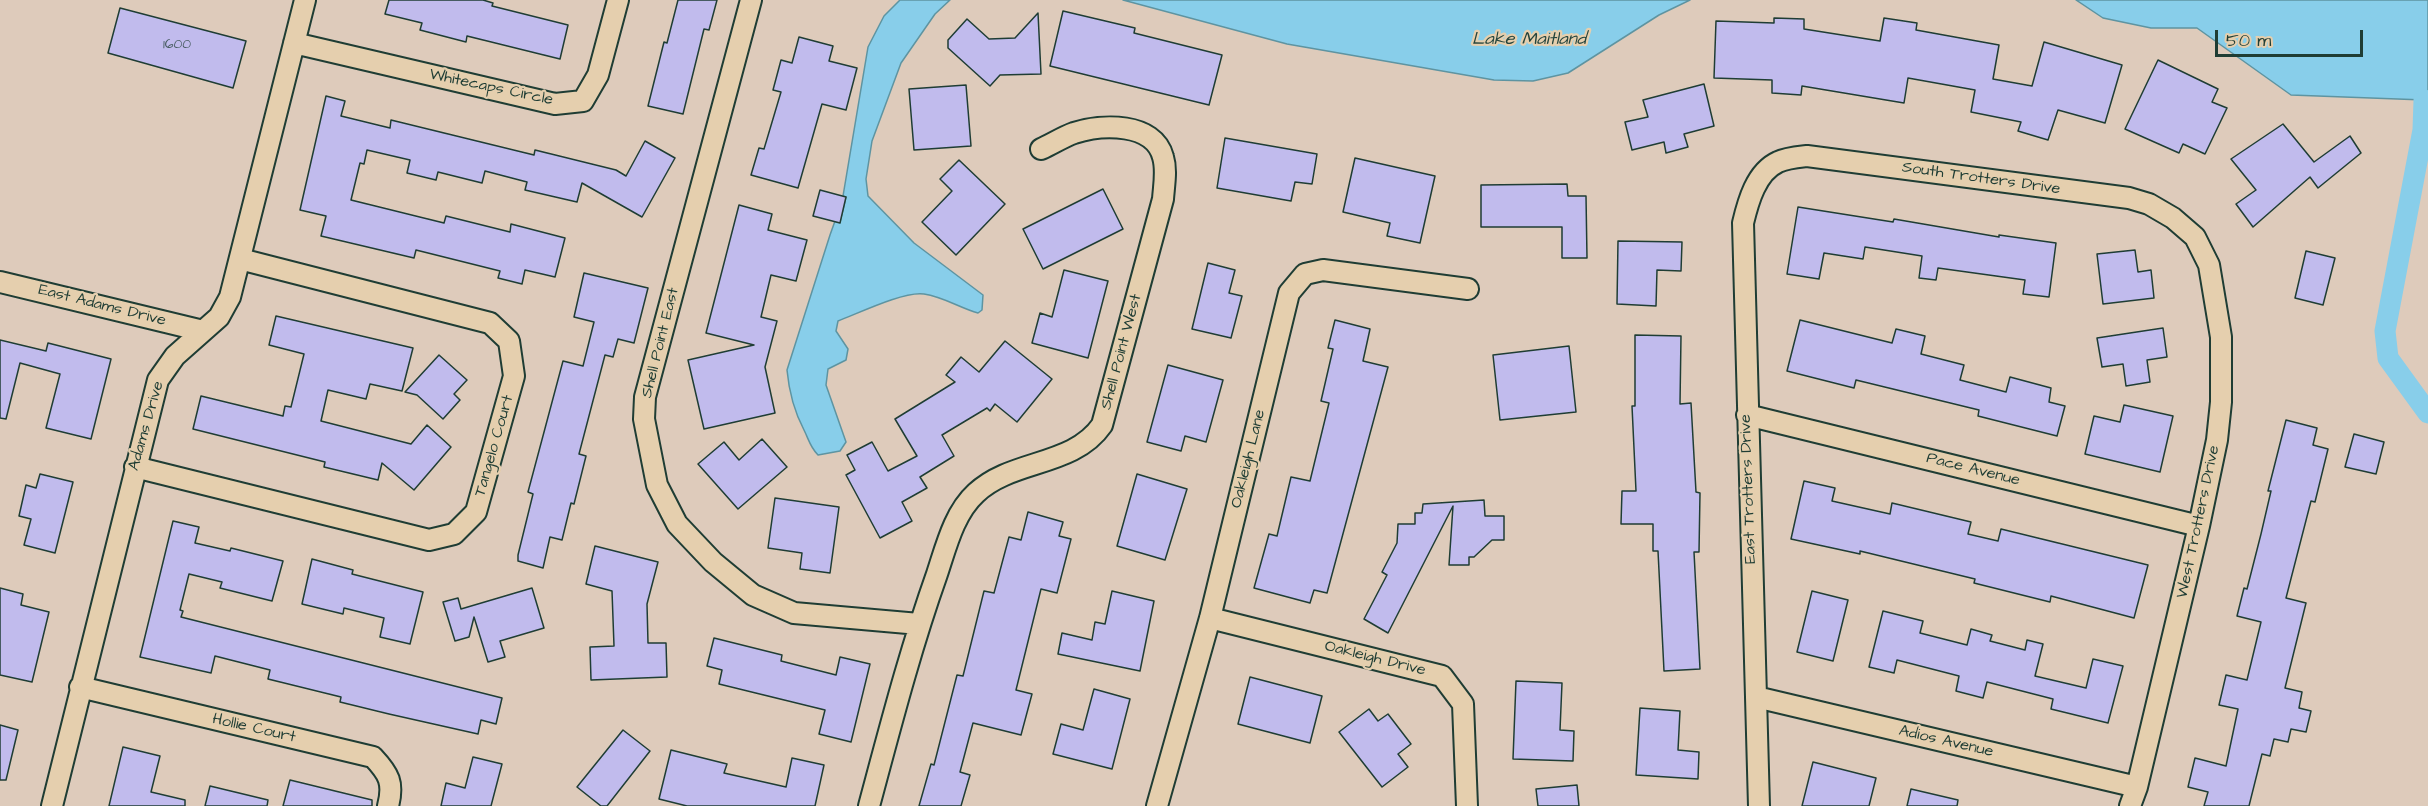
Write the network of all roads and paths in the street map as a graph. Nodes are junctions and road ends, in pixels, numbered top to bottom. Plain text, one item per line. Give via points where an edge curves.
1 (305, 0) edge
2 (618, 0) edge
3 (751, 0) edge
4 (294, 43) junction
5 (1041, 149) dead end
6 (1762, 177) joint
7 (2195, 237) joint
8 (240, 259) junction
9 (0, 282) edge
10 (1468, 289) dead end
11 (203, 331) junction
12 (1747, 415) junction
13 (135, 467) junction
14 (2199, 526) junction
15 (1210, 618) junction
16 (919, 624) junction
17 (80, 687) junction
18 (1756, 697) junction
19 (2137, 787) junction
20 (52, 806) edge
21 (388, 806) edge
22 (869, 806) edge
23 (1157, 806) edge
24 (1467, 806) edge
25 (1759, 806) edge
26 (2130, 806) edge

1 - 4 street, Adams Drive
2 - 4 street, Whitecaps Circle via 598,75 583,101 555,104
3 - 16 street, Shell Point East via 645,397 647,441 657,485 677,524 713,562 753,595 794,613
4 - 8 street, Adams Drive
5 - 16 street, Shell Point West via 1075,133 1104,128 1135,130 1155,142 1163,155 1163,199 1102,425 1075,450 1004,474 975,493 954,524
6 - 7 street, South Trotters Drive via 1778,162 1807,156 2129,198 2173,218
6 - 12 street, East Trotters Drive via 1750,196 1743,223
7 - 14 street, West Trotters Drive via 2210,265 2221,337 2217,440
8 - 11 street, Adams Drive via 230,297 219,317
8 - 13 street, Tangelo Court via 490,323 509,341 514,376 476,512 454,534 429,540
9 - 11 street, East Adams Drive
10 - 15 street, Oakleigh Lane via 1323,270 1305,274 1289,293
11 - 13 street, Adams Drive via 175,356 158,380
12 - 14 street, Pace Avenue
12 - 18 street, East Trotters Drive
13 - 17 street, Adams Drive
14 - 19 street, West Trotters Drive
15 - 23 street, Oakleigh Lane
15 - 24 street, Oakleigh Drive via 1442,676 1463,704
16 - 22 street, Shell Point West
17 - 20 street, Adams Drive
17 - 21 street, Hollie Court via 374,757 387,772 392,791
18 - 19 street, Adios Avenue
18 - 25 street, East Trotters Drive
19 - 26 street, West Trotters Drive

